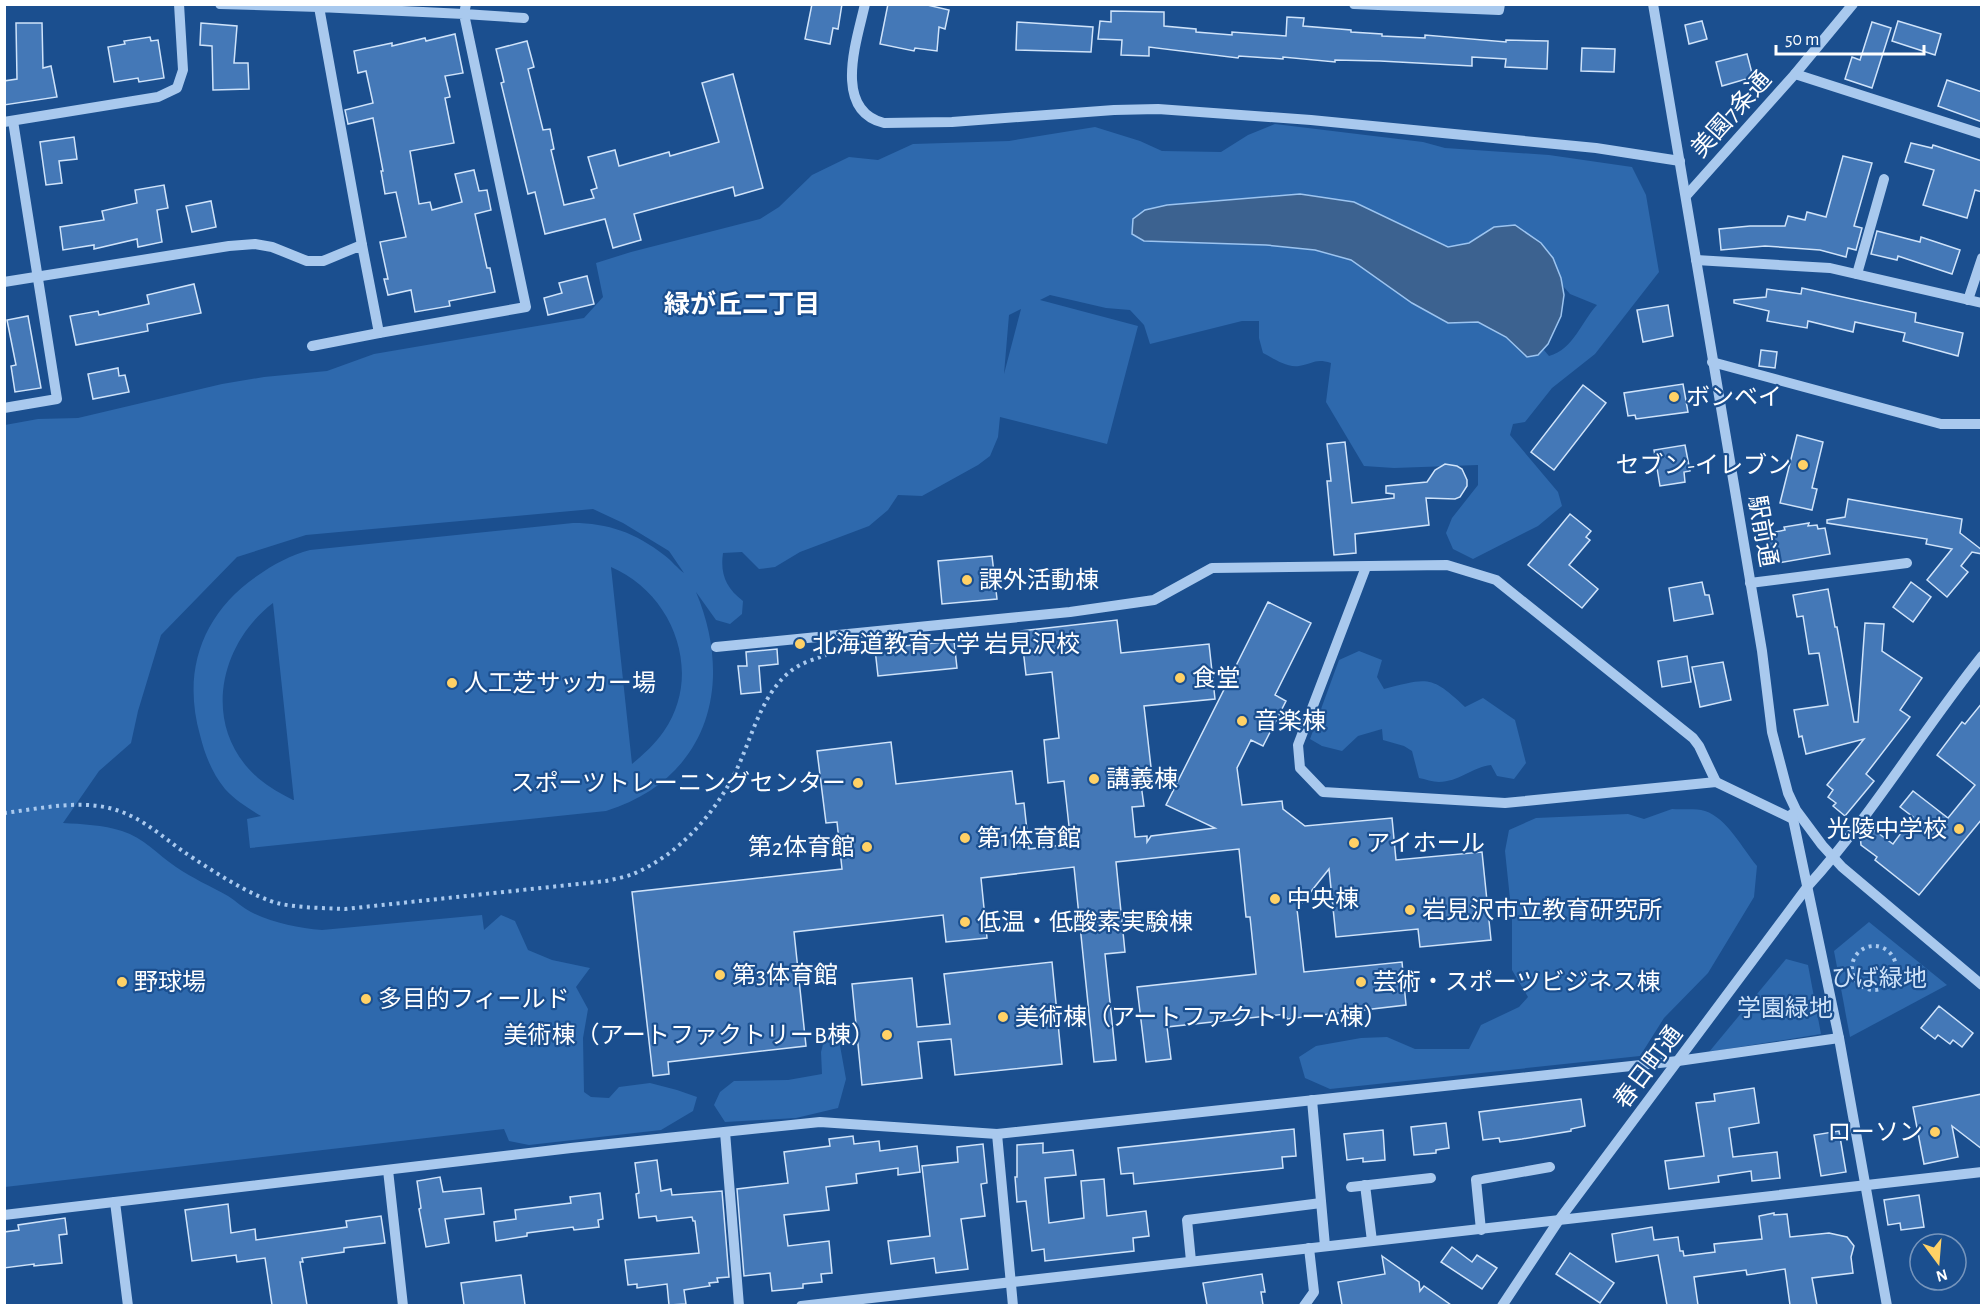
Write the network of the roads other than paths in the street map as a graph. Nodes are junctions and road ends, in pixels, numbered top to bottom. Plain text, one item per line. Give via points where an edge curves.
1 (179, 4) edge
2 (220, 4) edge
3 (865, 4) edge
4 (1354, 4) edge
5 (1500, 4) edge
6 (1653, 4) edge
7 (1853, 4) edge
8 (319, 6) edge
9 (465, 9) edge
10 (524, 18) dead end
11 (1795, 74) junction
12 (9, 121) edge
13 (1982, 134) edge
14 (1680, 161) junction
15 (1884, 179) dead end
16 (1686, 196) junction
17 (362, 245) junction
18 (1982, 258) edge
19 (1696, 260) junction
20 (1857, 274) junction
21 (39, 276) junction
22 (4, 282) edge
23 (1968, 300) junction
24 (1982, 303) edge
25 (379, 333) junction
26 (312, 346) dead end
27 (1712, 362) junction
28 (4, 408) edge
29 (1982, 424) edge
30 (1907, 563) dead end
31 (1366, 567) junction
32 (1750, 583) junction
33 (716, 647) dead end
34 (1982, 656) edge
35 (1716, 782) junction
36 (1788, 793) junction
37 (1793, 819) junction
38 (1833, 858) junction
39 (1808, 886) junction
40 (1982, 985) edge
41 (1839, 1038) junction
42 (1678, 1061) junction
43 (1312, 1100) junction
44 (725, 1132) junction
45 (997, 1134) junction
46 (1550, 1167) dead end
47 (388, 1170) junction
48 (1982, 1172) edge
49 (1431, 1178) dead end
50 (1365, 1185) junction
51 (1865, 1185) junction
52 (1351, 1187) dead end
53 (115, 1202) junction
54 (1321, 1203) junction
55 (4, 1215) edge
56 (1559, 1220) junction
57 (1480, 1230) junction
58 (1372, 1241) junction
59 (1325, 1246) junction
60 (1309, 1248) junction
61 (1191, 1261) junction
62 (1011, 1282) junction
63 (128, 1305) edge
64 (403, 1305) edge
65 (739, 1305) edge
66 (801, 1305) edge
67 (1013, 1305) edge
68 (1305, 1305) edge
69 (1502, 1305) edge
70 (1887, 1305) edge

1 - 12 street via 183,70 177,88 158,97
2 - 8 street
3 - 14 street via 852,60 853,89 866,115 884,123 1158,109 1560,144
4 - 5 street via 1499,10
6 - 14 street, 駅前通
7 - 11 street, 美園7条通
8 - 9 street
8 - 17 street
9 - 10 street
9 - 25 street via 526,307
11 - 13 street
11 - 16 street, 美園7条通
12 - 21 street
14 - 16 street, 駅前通
15 - 20 street
16 - 19 street, 駅前通
17 - 21 street via 323,261 307,261 255,244
17 - 25 street
18 - 23 street
19 - 20 street via 1830,268
19 - 27 street, 駅前通
20 - 23 street
21 - 22 street
21 - 28 street via 57,399
23 - 24 street
25 - 26 street
27 - 29 street via 1941,424
27 - 32 street, 駅前通
30 - 32 street
31 - 33 street via 1212,568 1155,600
31 - 35 street via 1447,566 1496,580 1693,738
31 - 35 street via 1298,745 1300,768 1323,792 1505,803
32 - 36 street, 駅前通 via 1772,732
34 - 38 street, 春日町通
35 - 37 street
36 - 37 street
36 - 38 street, 駅前通 via 1804,823
37 - 39 street
38 - 39 street, 春日町通
38 - 40 street, 駅前通
39 - 41 street
39 - 42 street, 春日町通
41 - 42 street
41 - 51 street
42 - 43 street
42 - 56 street, 春日町通
43 - 45 street
43 - 54 street
44 - 45 street via 820,1122
44 - 47 street
44 - 65 street
45 - 62 street
46 - 57 street via 1476,1180
47 - 53 street
47 - 64 street
48 - 51 street
49 - 50 street
50 - 52 street
50 - 58 street
51 - 56 street
51 - 70 street
53 - 55 street
53 - 63 street
54 - 59 street
54 - 61 street via 1187,1220
56 - 57 street
56 - 69 street, 春日町通
57 - 58 street
58 - 59 street
59 - 60 street
60 - 61 street
60 - 68 street via 1314,1292
61 - 62 street
62 - 66 street
62 - 67 street

